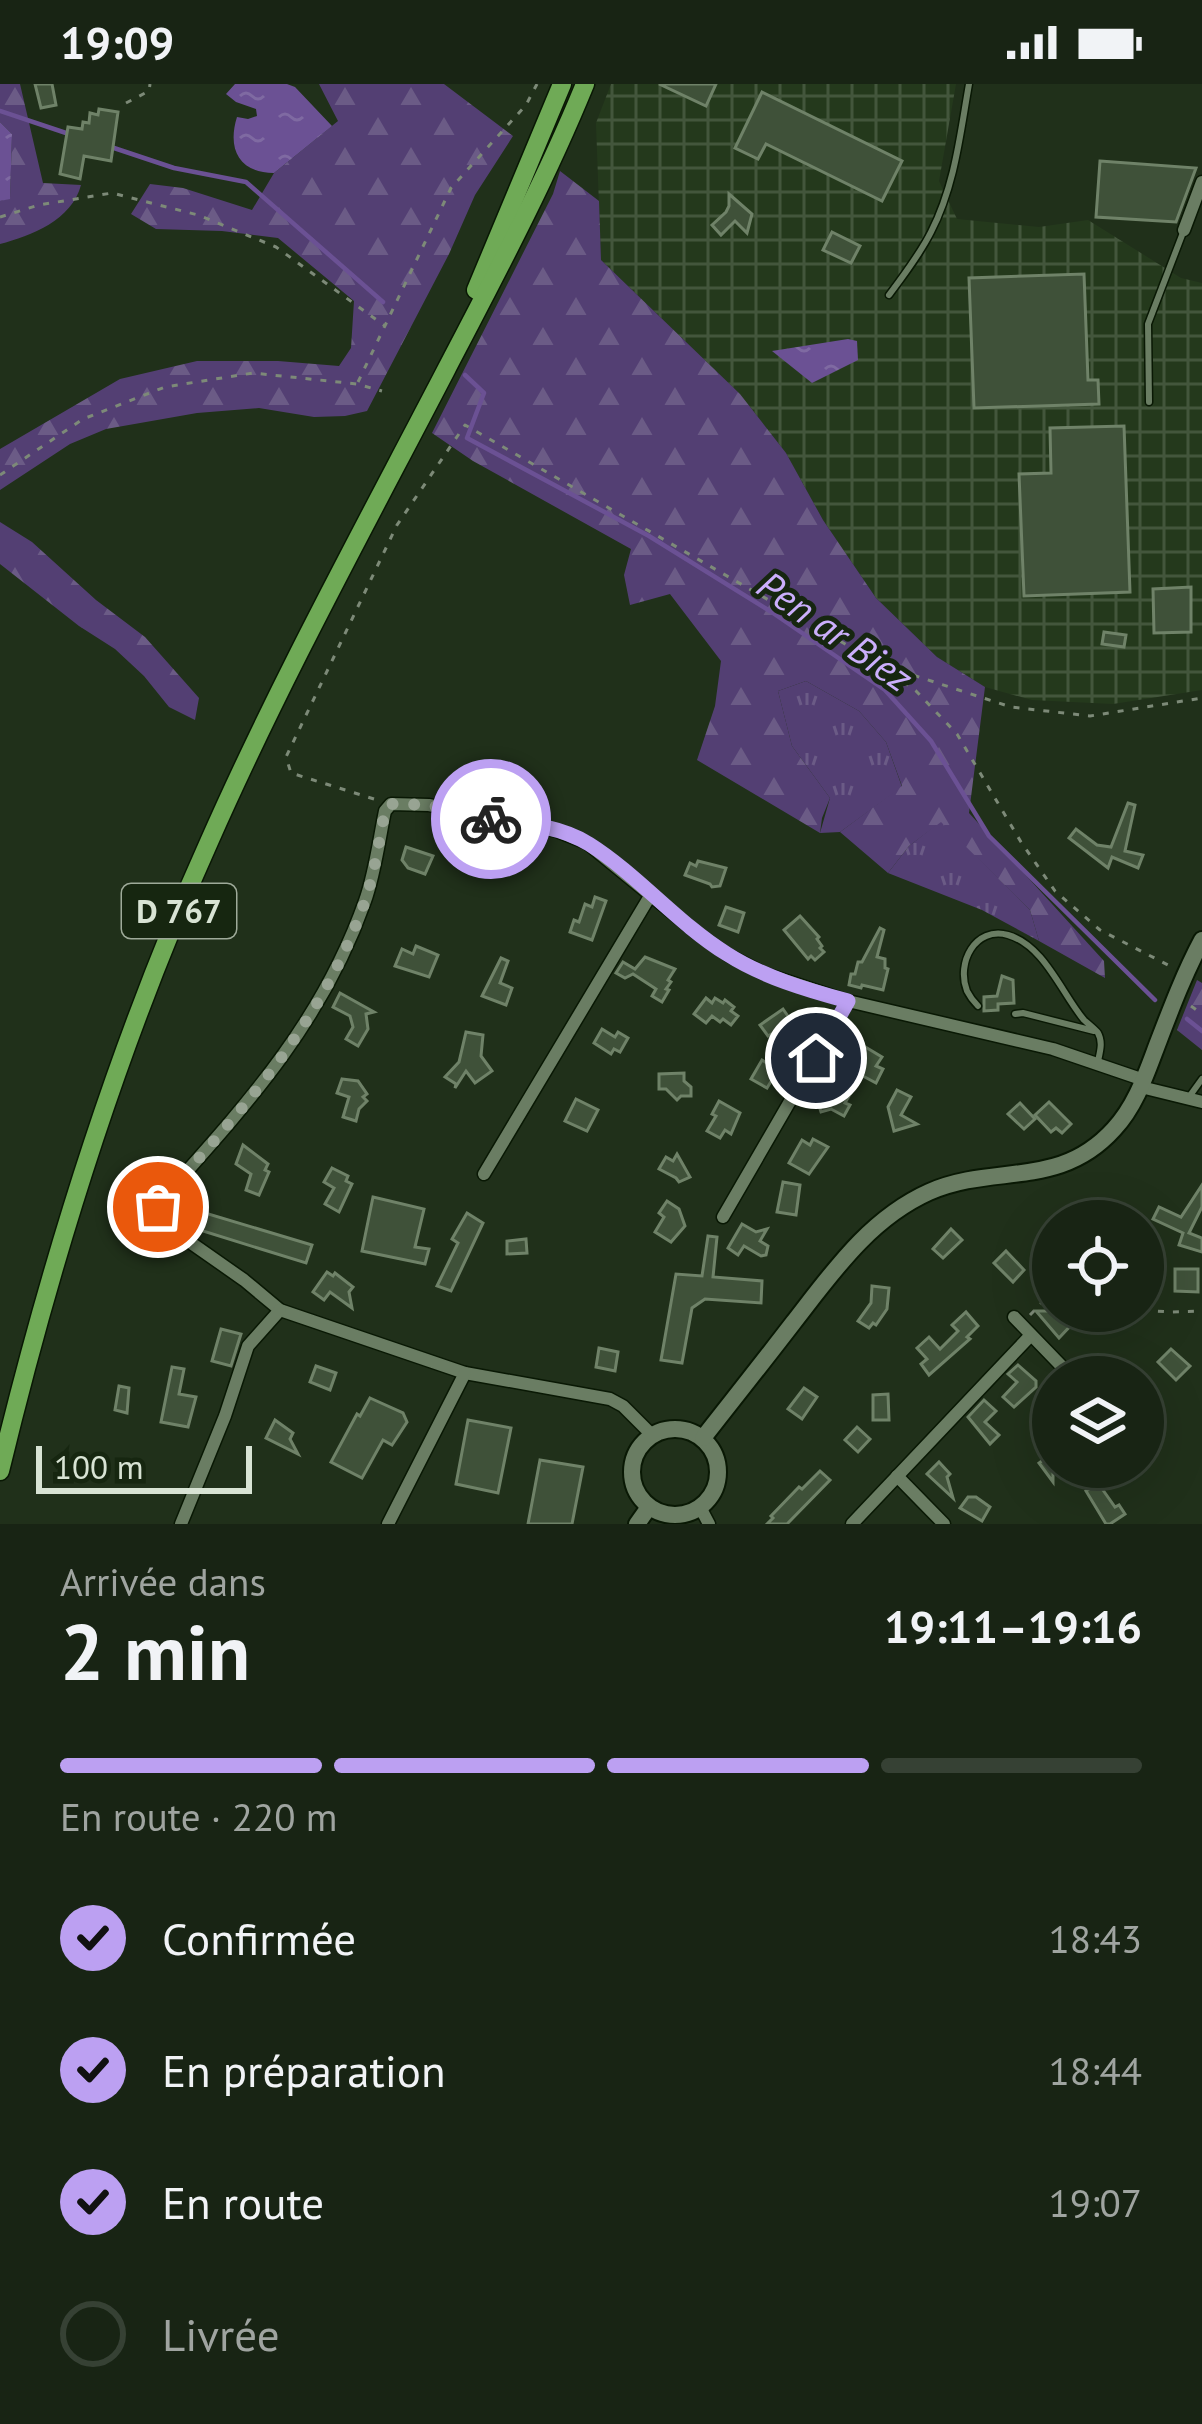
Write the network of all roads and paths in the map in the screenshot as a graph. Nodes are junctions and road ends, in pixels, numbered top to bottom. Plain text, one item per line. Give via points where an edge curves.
1 (150, 84) edge
2 (537, 84) edge
3 (562, 84) edge
4 (585, 84) edge
5 (969, 84) edge
6 (127, 103) dead end
7 (1202, 182) edge
8 (0, 217) edge
9 (1184, 230) joint
10 (889, 296) dead end
11 (385, 326) junction
12 (357, 384) junction
13 (439, 384) junction
14 (382, 391) dead end
15 (1149, 402) dead end
16 (0, 475) edge
17 (878, 663) junction
18 (1202, 698) edge
19 (391, 804) junction
20 (650, 896) junction
21 (1202, 940) edge
22 (1171, 967) dead end
23 (848, 1001) junction
24 (1185, 1001) dead end
25 (978, 1006) dead end
26 (1015, 1014) dead end
27 (1202, 1014) edge
28 (1097, 1032) junction
29 (1098, 1065) junction
30 (1202, 1079) edge
31 (1142, 1084) junction
32 (1195, 1101) edge
33 (1202, 1118) edge
34 (484, 1174) dead end
35 (723, 1217) dead end
36 (280, 1310) junction
37 (1202, 1311) edge
38 (1164, 1312) edge
39 (1032, 1314) edge
40 (1022, 1325) junction
41 (1052, 1356) edge
42 (465, 1373) junction
43 (652, 1434) junction
44 (703, 1438) junction
45 (0, 1471) edge
46 (897, 1476) junction
47 (649, 1507) junction
48 (705, 1516) edge
49 (181, 1524) edge
50 (388, 1524) edge
51 (637, 1524) edge
52 (852, 1524) edge
53 (944, 1524) edge

1 - 6 path
2 - 11 path via 451,188
3 - 13 main road, D 767
4 - 13 main road, D 767
5 - 10 lane via 943,206
7 - 9 street
8 - 11 path via 112,194 198,215 276,247
9 - 15 lane via 1148,324
11 - 12 path
12 - 14 path
12 - 16 path via 253,373 164,387 83,419
13 - 45 main road, D 767 via 254,746 165,944 72,1204
17 - 18 path via 1011,707 1090,716
17 - 19 path via 465,425 397,524 286,757 291,773
17 - 22 path via 957,734 1055,891 1100,930
19 - 20 street via 557,831 586,843
19 - 36 street via 367,896 318,1002 270,1076 158,1207 177,1235
20 - 23 street via 728,955
20 - 34 street
21 - 31 main road
23 - 29 street
23 - 35 street
24 - 27 path
25 - 28 lane via 966,990 967,955 983,937 1011,935 1043,962
26 - 28 lane
28 - 29 lane
29 - 31 street
30 - 32 lane
31 - 32 street
31 - 44 main road via 1116,1128 1077,1158 960,1181 881,1222
32 - 33 street
36 - 42 street
36 - 49 street via 248,1346
37 - 38 path
39 - 40 path
40 - 41 street
40 - 46 street
42 - 43 street via 610,1400
42 - 50 street
43 - 44 main road via 669,1428
43 - 47 main road via 631,1470
44 - 48 main road via 718,1463
46 - 52 street
46 - 53 street
47 - 48 main road
47 - 51 main road

